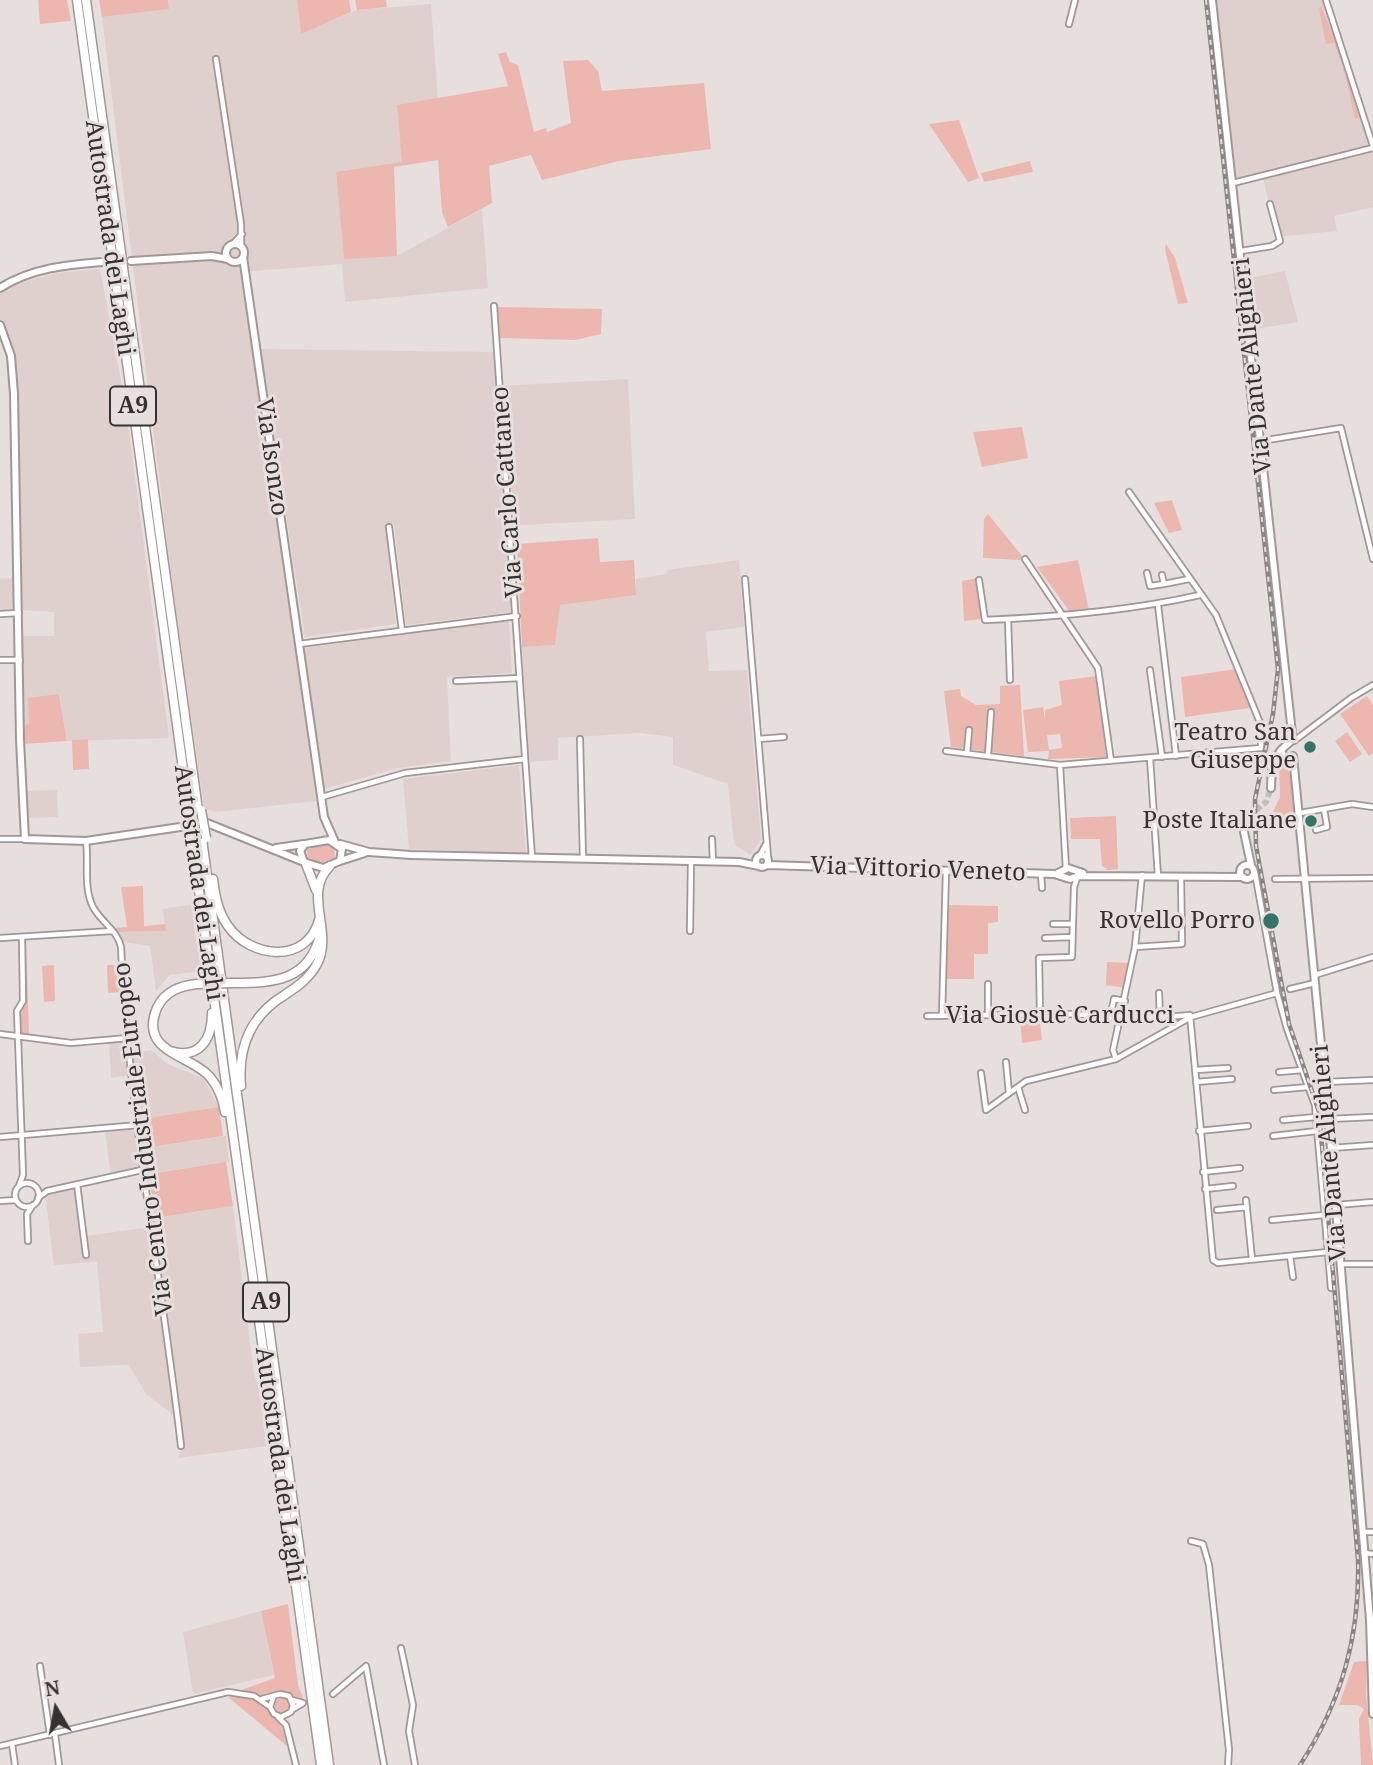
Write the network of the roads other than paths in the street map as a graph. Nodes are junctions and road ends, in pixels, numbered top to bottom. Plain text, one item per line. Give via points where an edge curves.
1 (77, 0) edge
2 (86, 0) edge
3 (1075, 0) edge
4 (1213, 0) edge
5 (1326, 0) edge
6 (1069, 24) dead end
7 (216, 59) dead end
8 (1373, 147) edge
9 (1233, 183) junction
10 (1270, 204) dead end
11 (242, 233) junction
12 (233, 244) junction
13 (241, 247) junction
14 (226, 250) junction
15 (1241, 251) junction
16 (212, 256) junction
17 (243, 257) junction
18 (228, 259) junction
19 (131, 261) tunnel mouth
20 (102, 262) tunnel mouth
21 (236, 262) junction
22 (247, 270) junction
23 (3, 285) edge
24 (495, 306) dead end
25 (0, 325) edge
26 (1261, 441) junction
27 (1129, 492) dead end
28 (389, 527) dead end
29 (1025, 559) dead end
30 (1373, 559) edge
31 (1147, 573) dead end
32 (1162, 575) dead end
33 (745, 579) dead end
34 (1189, 579) junction
35 (979, 580) dead end
36 (1164, 584) junction
37 (1200, 595) junction
38 (1158, 605) junction
39 (20, 613) junction
40 (0, 614) edge
41 (517, 616) junction
42 (1063, 617) junction
43 (1008, 619) junction
44 (402, 631) junction
45 (299, 644) junction
46 (0, 660) edge
47 (20, 660) junction
48 (1150, 670) dead end
49 (520, 678) junction
50 (1010, 680) dead end
51 (456, 681) dead end
52 (1373, 685) edge
53 (991, 712) dead end
54 (970, 730) dead end
55 (783, 737) dead end
56 (759, 738) junction
57 (580, 739) dead end
58 (1292, 742) junction
59 (946, 751) dead end
60 (967, 753) junction
61 (988, 755) junction
62 (1176, 756) junction
63 (1162, 757) junction
64 (1150, 758) junction
65 (525, 759) junction
66 (1111, 761) junction
67 (1060, 765) junction
68 (1271, 788) tunnel mouth
69 (322, 797) junction
70 (1373, 807) edge
71 (1324, 809) junction
72 (196, 811) junction
73 (1300, 813) junction
74 (324, 817) junction
75 (1316, 830) dead end
76 (1244, 832) tunnel mouth
77 (0, 839) edge
78 (25, 839) junction
79 (200, 839) junction
80 (712, 839) dead end
81 (86, 841) junction
82 (309, 843) junction
83 (337, 843) junction
84 (275, 848) junction
85 (369, 852) junction
86 (532, 859) junction
87 (579, 859) junction
88 (763, 860) junction
89 (340, 861) junction
90 (691, 862) junction
91 (713, 862) junction
92 (305, 863) junction
93 (1304, 864) junction
94 (330, 866) junction
95 (946, 870) junction
96 (1070, 873) junction
97 (1248, 873) junction
98 (197, 874) junction
99 (1041, 874) junction
100 (1142, 875) junction
101 (1158, 876) junction
102 (1181, 877) junction
103 (1373, 878) edge
104 (1275, 879) dead end
105 (1287, 879) junction
106 (1306, 880) junction
107 (1042, 888) dead end
108 (318, 898) junction
109 (320, 917) junction
110 (1053, 924) dead end
111 (1073, 924) junction
112 (113, 931) junction
113 (690, 931) dead end
114 (22, 937) junction
115 (1072, 937) junction
116 (0, 938) edge
117 (1045, 938) dead end
118 (1135, 947) junction
119 (1373, 957) edge
120 (1315, 979) junction
121 (988, 984) dead end
122 (1290, 989) dead end
123 (1159, 993) dead end
124 (1277, 993) junction
125 (1125, 1001) junction
126 (1040, 1014) junction
127 (988, 1015) junction
128 (927, 1016) dead end
129 (942, 1016) junction
130 (1191, 1017) junction
131 (1110, 1018) junction
132 (1160, 1018) junction
133 (1120, 1019) junction
134 (0, 1034) edge
135 (18, 1036) junction
136 (128, 1038) junction
137 (166, 1050) junction
138 (1115, 1059) junction
139 (1006, 1062) dead end
140 (1228, 1068) dead end
141 (1195, 1070) junction
142 (1302, 1070) junction
143 (1279, 1072) dead end
144 (981, 1073) dead end
145 (1232, 1079) dead end
146 (1373, 1080) edge
147 (1196, 1082) junction
148 (1324, 1082) junction
149 (1018, 1087) junction
150 (1308, 1087) junction
151 (1274, 1090) dead end
152 (1009, 1093) junction
153 (1025, 1110) dead end
154 (1315, 1117) junction
155 (1373, 1117) edge
156 (1328, 1119) junction
157 (1283, 1120) dead end
158 (139, 1125) junction
159 (1248, 1126) dead end
160 (1199, 1130) junction
161 (1317, 1131) junction
162 (21, 1135) junction
163 (1273, 1136) dead end
164 (0, 1137) edge
165 (1373, 1145) edge
166 (1331, 1148) junction
167 (1240, 1168) dead end
168 (1203, 1172) junction
169 (142, 1173) junction
170 (23, 1175) junction
171 (30, 1183) junction
172 (77, 1184) junction
173 (19, 1186) junction
174 (1233, 1186) dead end
175 (36, 1188) junction
176 (1205, 1189) junction
177 (47, 1191) junction
178 (15, 1193) junction
179 (9, 1198) junction
180 (38, 1198) junction
181 (17, 1200) junction
182 (0, 1201) edge
183 (1373, 1202) edge
184 (33, 1204) junction
185 (252, 1204) junction
186 (22, 1205) junction
187 (1336, 1205) junction
188 (1217, 1210) dead end
189 (27, 1214) junction
190 (1324, 1215) junction
191 (1272, 1220) dead end
192 (28, 1241) dead end
193 (1328, 1252) junction
194 (86, 1255) dead end
195 (1290, 1256) junction
196 (1252, 1259) junction
197 (1340, 1264) junction
198 (1373, 1264) edge
199 (252, 1270) junction
200 (1293, 1277) dead end
201 (1331, 1288) dead end
202 (181, 1446) dead end
203 (1362, 1530) junction
204 (1373, 1532) edge
205 (1191, 1541) dead end
206 (1364, 1553) junction
207 (1373, 1554) edge
208 (401, 1648) dead end
209 (1372, 1660) edge
210 (40, 1666) dead end
211 (333, 1694) dead end
212 (273, 1698) junction
213 (261, 1699) junction
214 (292, 1700) junction
215 (1371, 1701) edge
216 (270, 1707) junction
217 (292, 1711) junction
218 (1373, 1714) edge
219 (277, 1716) junction
220 (286, 1725) junction
221 (52, 1735) junction
222 (12, 1744) junction
223 (0, 1746) edge
224 (15, 1765) edge
225 (58, 1765) edge
226 (296, 1765) edge
227 (321, 1765) edge
228 (329, 1765) edge
229 (384, 1765) edge
230 (415, 1765) edge
231 (1228, 1765) edge

1 - 72 highway, Autostrada dei Laghi / A9
2 - 72 highway, Autostrada dei Laghi / A9
3 - 6 street
4 - 9 street, Via Dante Alighieri
5 - 8 street
7 - 11 street
8 - 9 street
9 - 15 street, Via Dante Alighieri
10 - 15 street via 1280,241
11 - 12 street
11 - 13 street
12 - 13 street
12 - 14 street
13 - 17 street
14 - 16 street
14 - 18 street
15 - 26 street, Via Dante Alighieri
16 - 18 street
16 - 19 street
17 - 21 street
17 - 22 street, Via Isonzo
18 - 21 street
20 - 23 street via 39,270
21 - 22 street
22 - 45 street, Via Isonzo
24 - 41 street, Via Carlo Cattaneo
25 - 39 street via 11,356 14,394
26 - 30 street via 1341,428
26 - 58 street, Via Dante Alighieri
27 - 34 street
28 - 44 street
29 - 42 street
31 - 36 street via 1150,586
32 - 36 street
33 - 56 street
34 - 36 street
34 - 37 street
35 - 43 street via 985,620
37 - 38 street
37 - 62 street via 1216,615 1262,732 1259,749
38 - 42 street
38 - 62 street
39 - 40 street
39 - 47 street
41 - 44 street
41 - 49 street, Via Carlo Cattaneo
42 - 43 street
42 - 66 street via 1098,668
43 - 50 street
44 - 45 street
45 - 69 street, Via Isonzo
46 - 47 street
47 - 78 street
48 - 63 street
49 - 51 street
49 - 65 street, Via Carlo Cattaneo
52 - 58 street
53 - 61 street
54 - 60 street
55 - 56 street
56 - 88 street via 766,843
57 - 87 street
58 - 68 street via 1273,762
58 - 73 street, Via Dante Alighieri
59 - 60 street
60 - 61 street
61 - 67 street
62 - 63 street
63 - 64 street
64 - 66 street
64 - 101 street
65 - 69 street via 405,773
65 - 86 street, Via Carlo Cattaneo
66 - 67 street
67 - 96 street
69 - 74 street, Via Isonzo
70 - 71 street via 1352,804
71 - 73 street
71 - 75 street via 1328,827
72 - 79 highway, Autostrada dei Laghi / A9, bridge
73 - 93 street, Via Dante Alighieri
74 - 82 street via 320,832
74 - 83 street, Via Isonzo
76 - 97 street
77 - 78 street
78 - 81 street
79 - 98 highway, Autostrada dei Laghi / A9
79 - 109 highway via 218,907 231,931 248,944 270,951 297,948 312,937
79 - 185 highway, Autostrada dei Laghi / A9
80 - 91 street
81 - 84 street via 207,823
81 - 112 street, Via Centro Industriale Europeo via 90,901
82 - 83 street
82 - 84 street
82 - 92 street via 300,851
83 - 85 street
83 - 89 street via 343,853
84 - 92 street
85 - 86 street
85 - 89 street
86 - 87 street
87 - 90 street
88 - 91 street
88 - 95 street, Via Vittorio Veneto via 780,865
89 - 94 street
90 - 91 street
90 - 113 street
92 - 94 street via 317,868
92 - 108 highway
93 - 105 street via 1300,874
93 - 106 street, Via Dante Alighieri
94 - 108 highway via 319,881
95 - 99 street, Via Vittorio Veneto
95 - 129 street
96 - 99 street, Via Vittorio Veneto
96 - 100 street, Via Vittorio Veneto
96 - 111 street
97 - 102 street, Via Vittorio Veneto
97 - 124 street
98 - 137 highway via 211,1027 206,1042 195,1052
98 - 199 highway, Autostrada dei Laghi / A9
99 - 107 street
100 - 101 street, Via Vittorio Veneto
100 - 118 street
101 - 102 street, Via Vittorio Veneto
102 - 118 street via 1182,944
103 - 106 street
104 - 105 street
105 - 106 street
106 - 120 street, Via Dante Alighieri
108 - 109 highway
109 - 137 highway, bridge via 316,949 293,974 273,981 197,984 170,992 158,1007 155,1028
109 - 185 highway via 324,941 317,964 305,980 262,1013 243,1048 240,1078
110 - 111 street
111 - 115 street
112 - 114 street
112 - 136 street, Via Centro Industriale Europeo via 121,947
114 - 116 street
114 - 135 street via 23,1001 18,1009
115 - 117 street
115 - 126 street via 1072,957 1040,958
118 - 125 street
119 - 120 street
120 - 122 street
120 - 148 street, Via Dante Alighieri
121 - 127 street
123 - 132 street
124 - 130 street
124 - 142 street
125 - 131 street via 1114,999
125 - 133 street
126 - 127 street, Via Giosuè Carducci
126 - 131 street, Via Giosuè Carducci
127 - 129 street, Via Giosuè Carducci
128 - 129 street, Via Giosuè Carducci
130 - 132 street, Via Giosuè Carducci
130 - 138 street
130 - 141 street
131 - 133 street, Via Giosuè Carducci
132 - 133 street, Via Giosuè Carducci
133 - 138 street
134 - 135 street
135 - 136 street via 78,1043
135 - 162 street
136 - 158 street, Via Centro Industriale Europeo
137 - 199 highway via 208,1074 222,1098
138 - 149 street via 1026,1081
139 - 152 street
140 - 141 street
141 - 147 street
142 - 143 street
142 - 150 street
144 - 152 street via 986,1110
145 - 147 street
146 - 148 street
147 - 160 street
148 - 156 street, Via Dante Alighieri
149 - 152 street
149 - 153 street
150 - 151 street
150 - 154 street
154 - 157 street
154 - 161 street
155 - 156 street
156 - 166 street, Via Dante Alighieri
158 - 162 street
158 - 169 street, Via Centro Industriale Europeo
159 - 160 street
160 - 168 street
161 - 163 street
161 - 190 street
162 - 164 street
162 - 170 street
165 - 166 street
166 - 187 street, Via Dante Alighieri
167 - 168 street
168 - 176 street
169 - 172 street
169 - 202 street, Via Centro Industriale Europeo
170 - 171 street
170 - 173 street
171 - 173 street
171 - 175 street
172 - 177 street
172 - 194 street
173 - 178 street
174 - 176 street
175 - 177 street
175 - 180 street
176 - 196 street via 1213,1260
177 - 180 street
178 - 179 street
178 - 181 street
179 - 181 street
179 - 182 street
180 - 184 street
181 - 186 street
183 - 187 street
184 - 186 street
184 - 189 street
185 - 228 highway, Autostrada dei Laghi / A9
186 - 189 street
187 - 197 street, Via Dante Alighieri
188 - 196 street via 1247,1203
189 - 192 street
190 - 191 street
190 - 193 street
193 - 195 street
193 - 201 street
195 - 196 street
195 - 200 street
197 - 198 street
197 - 203 street, Via Dante Alighieri
199 - 227 highway, Autostrada dei Laghi / A9
203 - 204 street
203 - 206 street, Via Dante Alighieri
205 - 231 street via 1203,1544 1209,1565
206 - 207 street
206 - 209 street, Via Dante Alighieri
208 - 230 street via 412,1705 409,1731
209 - 215 street, Via Dante Alighieri
210 - 221 street
211 - 229 street via 366,1666
212 - 213 street
212 - 214 street via 284,1694
212 - 216 street
213 - 216 street
213 - 221 street via 228,1692
214 - 217 street
214 - 217 street via 303,1703
215 - 218 street, Via Dante Alighieri
216 - 219 street
217 - 219 street
217 - 220 street
219 - 220 street
220 - 226 street
221 - 222 street
221 - 225 street
222 - 223 street
222 - 224 street

